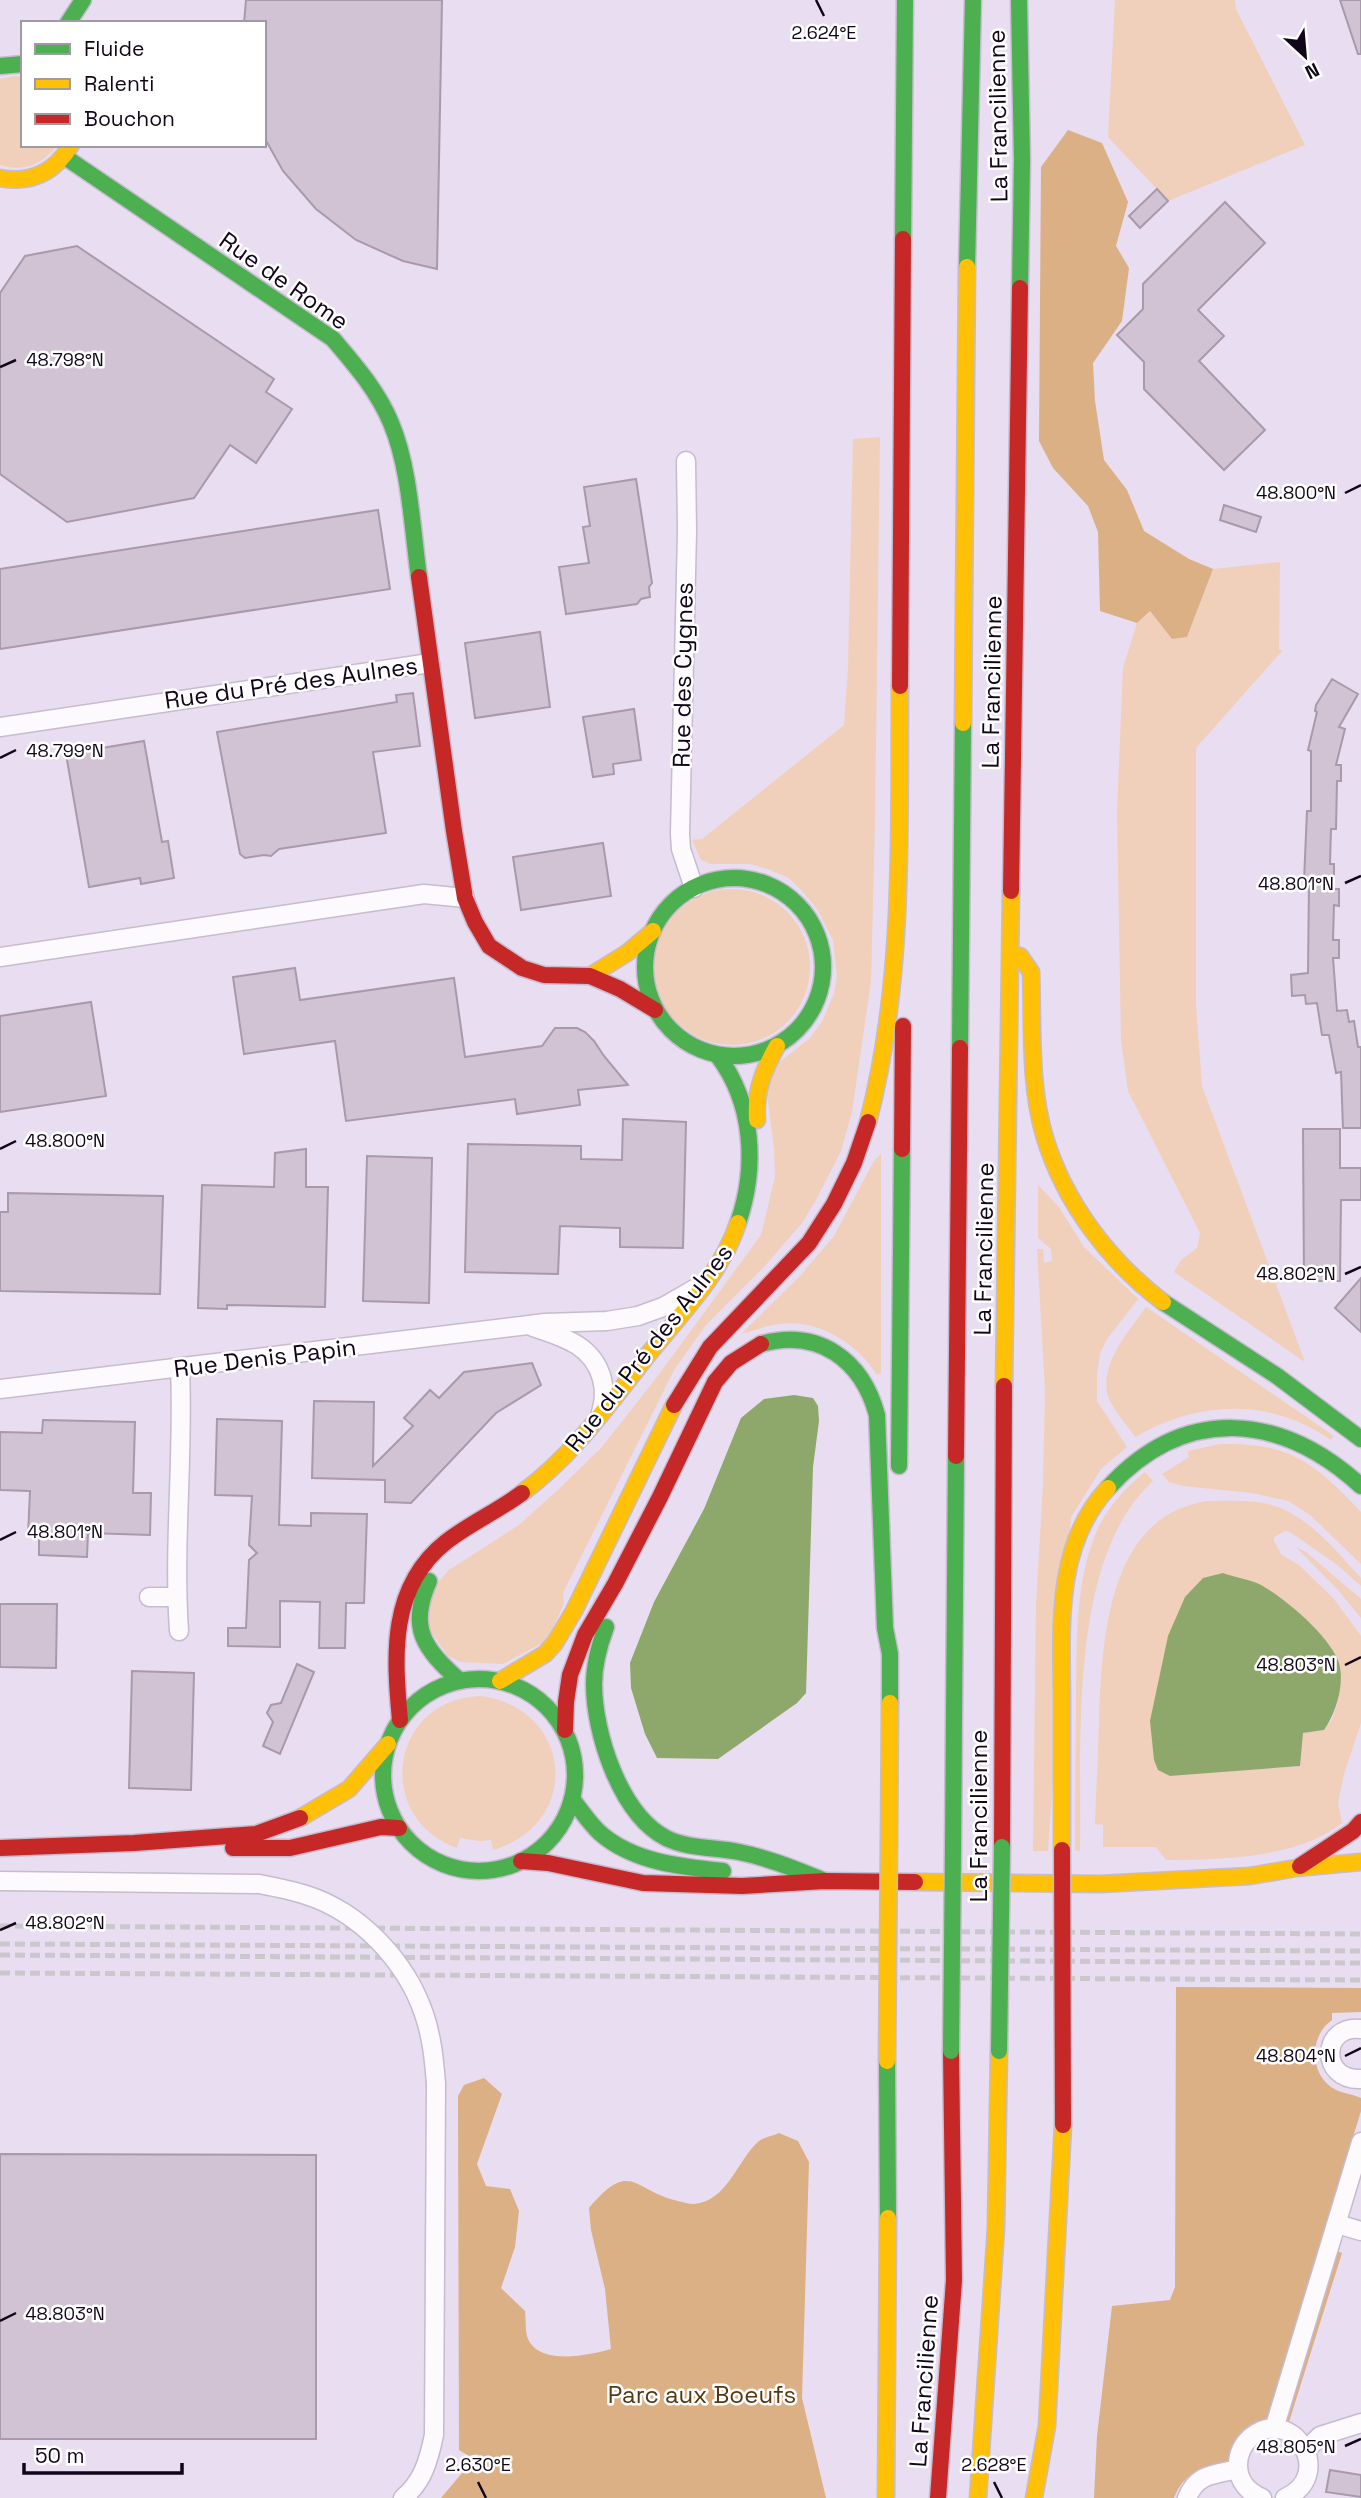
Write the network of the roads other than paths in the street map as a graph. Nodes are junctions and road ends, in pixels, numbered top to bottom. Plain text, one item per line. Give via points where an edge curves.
1 (83, 0) edge
2 (905, 0) edge
3 (973, 0) edge
4 (1019, 0) edge
5 (69, 21) edge
6 (21, 64) edge
7 (0, 66) edge
8 (68, 151) edge
9 (0, 178) edge
10 (686, 461) dead end
11 (430, 663) junction
12 (0, 727) edge
13 (694, 888) junction
14 (899, 895) junction
15 (465, 898) junction
16 (653, 931) junction
17 (1012, 943) junction
18 (0, 957) edge
19 (590, 976) junction
20 (655, 1010) junction
21 (777, 1046) junction
22 (718, 1055) junction
23 (703, 1284) junction
24 (530, 1325) junction
25 (180, 1368) junction
26 (0, 1389) edge
27 (597, 1421) junction
28 (1361, 1439) edge
29 (899, 1481) dead end
30 (1361, 1486) edge
31 (899, 1559) dead end
32 (149, 1597) dead end
33 (176, 1597) junction
34 (607, 1600) junction
35 (179, 1630) dead end
36 (890, 1654) junction
37 (460, 1681) junction
38 (500, 1681) junction
39 (400, 1720) junction
40 (565, 1730) junction
41 (388, 1744) junction
42 (572, 1799) junction
43 (1361, 1822) edge
44 (399, 1828) junction
45 (134, 1843) junction
46 (0, 1848) edge
47 (521, 1861) junction
48 (1361, 1862) edge
49 (1296, 1868) junction
50 (0, 1881) edge
51 (825, 1881) junction
52 (1361, 2029) edge
53 (1361, 2079) edge
54 (1361, 2142) edge
55 (1337, 2224) junction
56 (1361, 2231) edge
57 (1361, 2423) edge
58 (1274, 2429) junction
59 (1306, 2450) junction
60 (1238, 2469) junction
61 (403, 2498) edge
62 (886, 2498) edge
63 (938, 2498) edge
64 (978, 2498) edge
65 (1034, 2498) edge
66 (1187, 2498) edge
67 (1262, 2498) edge
68 (1285, 2498) edge

1 - 5 main road
2 - 14 main road
3 - 63 main road, La Francilienne, bridge via 967,184 951,2051 954,2280
4 - 17 main road, La Francilienne via 1022,160
6 - 7 main road
8 - 9 main road via 51,171 33,180
8 - 11 main road, Rue de Rome via 333,340 380,400 396,435 406,485
10 - 13 street, Rue des Cygnes via 680,834
11 - 12 street, Rue du Pré des Aulnes
11 - 15 main road, Rue du Pré des Aulnes
13 - 16 main road via 673,902
13 - 21 main road via 727,878 762,882 792,899 814,926 824,959 820,993 804,1024
14 - 29 main road via 903,942
14 - 38 main road via 880,1075 861,1149 844,1187 806,1246 699,1362 555,1643
15 - 18 street via 424,894
15 - 19 main road, Rue du Pré des Aulnes via 489,946 504,958 544,975
16 - 19 main road
16 - 20 main road via 645,967
17 - 28 main road via 1031,972 1037,1098 1045,1138 1080,1212 1134,1280
17 - 64 main road, La Francilienne, bridge via 996,2228
19 - 20 main road, Rue du Pré des Aulnes
20 - 22 main road via 681,1039
21 - 22 main road via 748,1056
21 - 37 main road, Rue du Pré des Aulnes via 758,1078 755,1095 762,1172 748,1234 736,1256 595,1442 535,1498 444,1560 425,1587 417,1618 421,1636 435,1659
22 - 23 main road, Rue du Pré des Aulnes via 732,1074 746,1111 749,1191 728,1250
23 - 24 street, Rue Denis Papin via 638,1316
23 - 27 main road, Rue du Pré des Aulnes
24 - 25 street, Rue Denis Papin
24 - 27 street, Rue Denis Papin via 574,1341 594,1361 605,1393
25 - 26 street, Rue Denis Papin
25 - 33 street
27 - 39 main road, Rue du Pré des Aulnes via 532,1486 446,1542 421,1569 406,1595 394,1640
30 - 65 main road, bridge via 1306,1444 1258,1429 1189,1433 1126,1467 1109,1484 1082,1525 1071,1556 1062,1646 1063,2125 1047,2426
31 - 36 main road via 898,1623
32 - 33 street
33 - 35 street
34 - 36 main road via 716,1379 734,1360 759,1345 787,1339 807,1341 850,1363 875,1406
34 - 40 main road via 588,1629 570,1674
34 - 51 main road via 610,1619 597,1653 593,1700 615,1777 634,1811 652,1830 669,1839 743,1852
36 - 62 main road, bridge
37 - 38 main road
37 - 39 main road via 426,1695
38 - 40 main road via 538,1698
39 - 41 main road
40 - 42 main road via 575,1764
41 - 44 main road via 384,1787
41 - 45 main road via 349,1789 277,1828
42 - 47 main road via 548,1842
42 - 51 main road via 613,1843 651,1859 690,1868
43 - 49 main road
44 - 45 main road via 278,1849
44 - 47 main road via 423,1853 454,1867 488,1870
45 - 46 main road
47 - 51 main road via 643,1883 742,1886
48 - 49 main road
49 - 51 main road via 1250,1876 1100,1884
50 - 61 street, bridge via 259,1884 309,1895 363,1927 410,1983 424,2015 436,2083 434,2435 427,2465
52 - 53 street via 1346,2029 1330,2048 1332,2065 1344,2077
54 - 55 street
55 - 56 street
55 - 58 street
57 - 59 street via 1320,2436
58 - 59 street via 1291,2434
58 - 60 street via 1249,2439
59 - 68 street via 1308,2474 1303,2485
60 - 66 street via 1204,2477 1192,2484
60 - 67 street via 1249,2491

